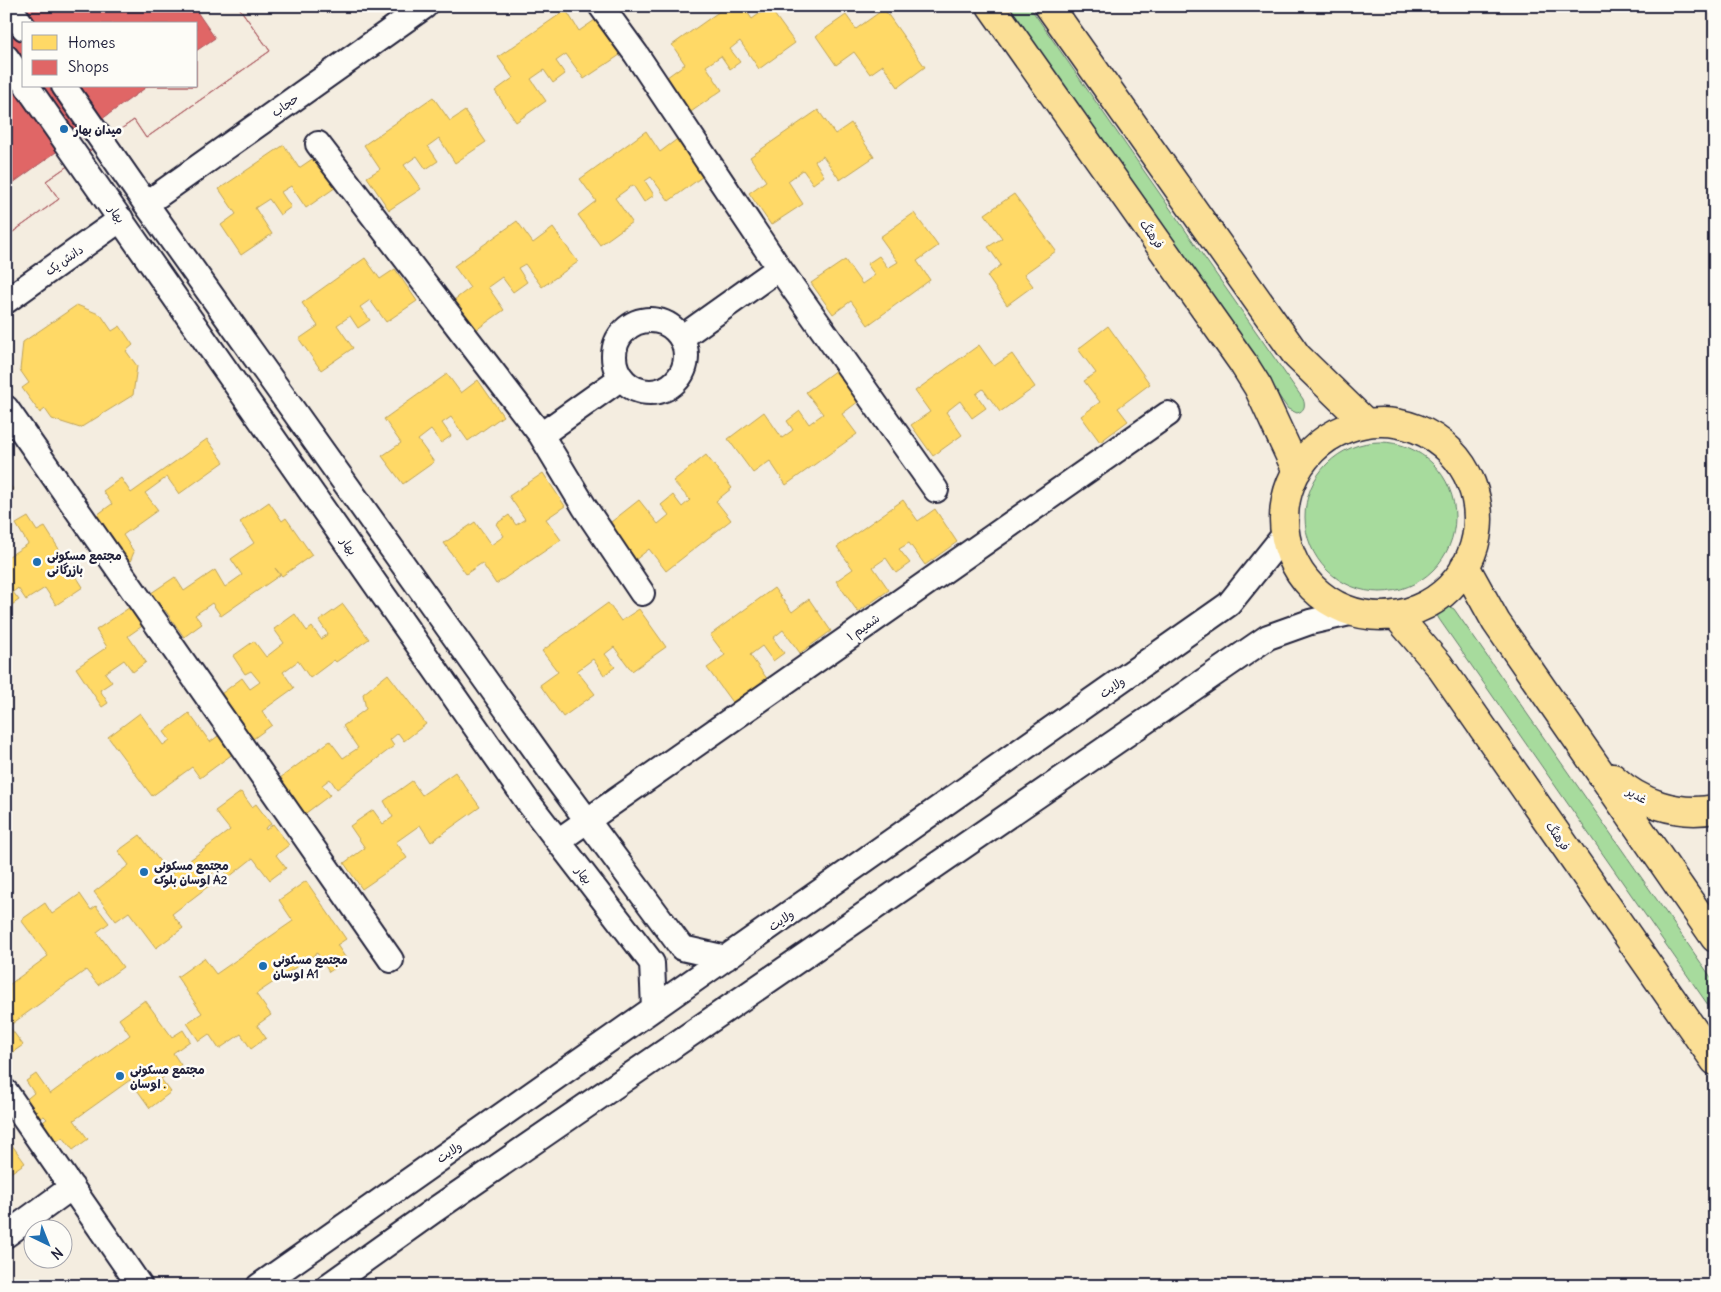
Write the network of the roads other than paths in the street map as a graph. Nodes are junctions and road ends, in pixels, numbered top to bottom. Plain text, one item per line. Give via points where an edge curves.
1 (9, 6) edge
2 (425, 6) edge
3 (601, 6) edge
4 (991, 6) edge
5 (1050, 6) edge
6 (22, 25) edge
7 (6, 57) edge
8 (22, 79) edge
9 (28, 88) edge
10 (65, 88) edge
11 (318, 144) dead end
12 (146, 204) junction
13 (122, 220) junction
14 (779, 268) junction
15 (6, 301) edge
16 (681, 338) junction
17 (621, 378) junction
18 (6, 408) edge
19 (1168, 414) dead end
20 (1366, 423) junction
21 (541, 435) junction
22 (1297, 472) junction
23 (936, 490) dead end
24 (1285, 534) junction
25 (1465, 566) junction
26 (642, 592) dead end
27 (1354, 612) junction
28 (1396, 614) junction
29 (1578, 740) junction
30 (1715, 809) edge
31 (587, 820) junction
32 (558, 841) junction
33 (1715, 938) edge
34 (726, 958) junction
35 (391, 960) dead end
36 (654, 1008) junction
37 (1715, 1062) edge
38 (6, 1092) edge
39 (72, 1186) junction
40 (6, 1235) edge
41 (140, 1286) edge
42 (259, 1286) edge
43 (328, 1286) edge

1 - 6 street
2 - 12 street, حجاب
3 - 14 street
4 - 22 main road, فرهنگ via 1243,363 1258,387
5 - 20 main road via 1297,356
7 - 8 street
9 - 13 street, بهار
10 - 12 street
11 - 21 street
12 - 31 street
13 - 15 street, دانش یک
13 - 32 street, بهار
14 - 16 street
14 - 23 street
16 - 17 street via 686,356 682,373 670,387 653,392 635,389
16 - 17 street via 662,322 648,320 625,330 617,341 614,354 615,367
17 - 21 street
18 - 35 street
19 - 31 street, شمیم ۱
20 - 22 main road via 1345,429 1326,440 1309,454
20 - 25 main road via 1387,422 1429,434 1460,463 1471,482 1477,503 1474,546
21 - 26 street
22 - 24 main road via 1288,491 1284,512
24 - 27 main road via 1301,574 1316,591
24 - 34 street, ولایت via 1229,604
25 - 28 main road via 1436,598
25 - 29 main road via 1496,622
27 - 28 main road
27 - 43 street via 1310,622 1268,637
28 - 37 main road, فرهنگ via 1439,665
29 - 30 main road, غدیر via 1605,771 1646,802 1668,808
29 - 33 main road
31 - 32 street, شمیم ۱
31 - 34 street via 682,948
32 - 36 street, بهار via 652,963
34 - 36 street, ولایت
36 - 42 street, ولایت
38 - 39 street
39 - 40 street
39 - 41 street

